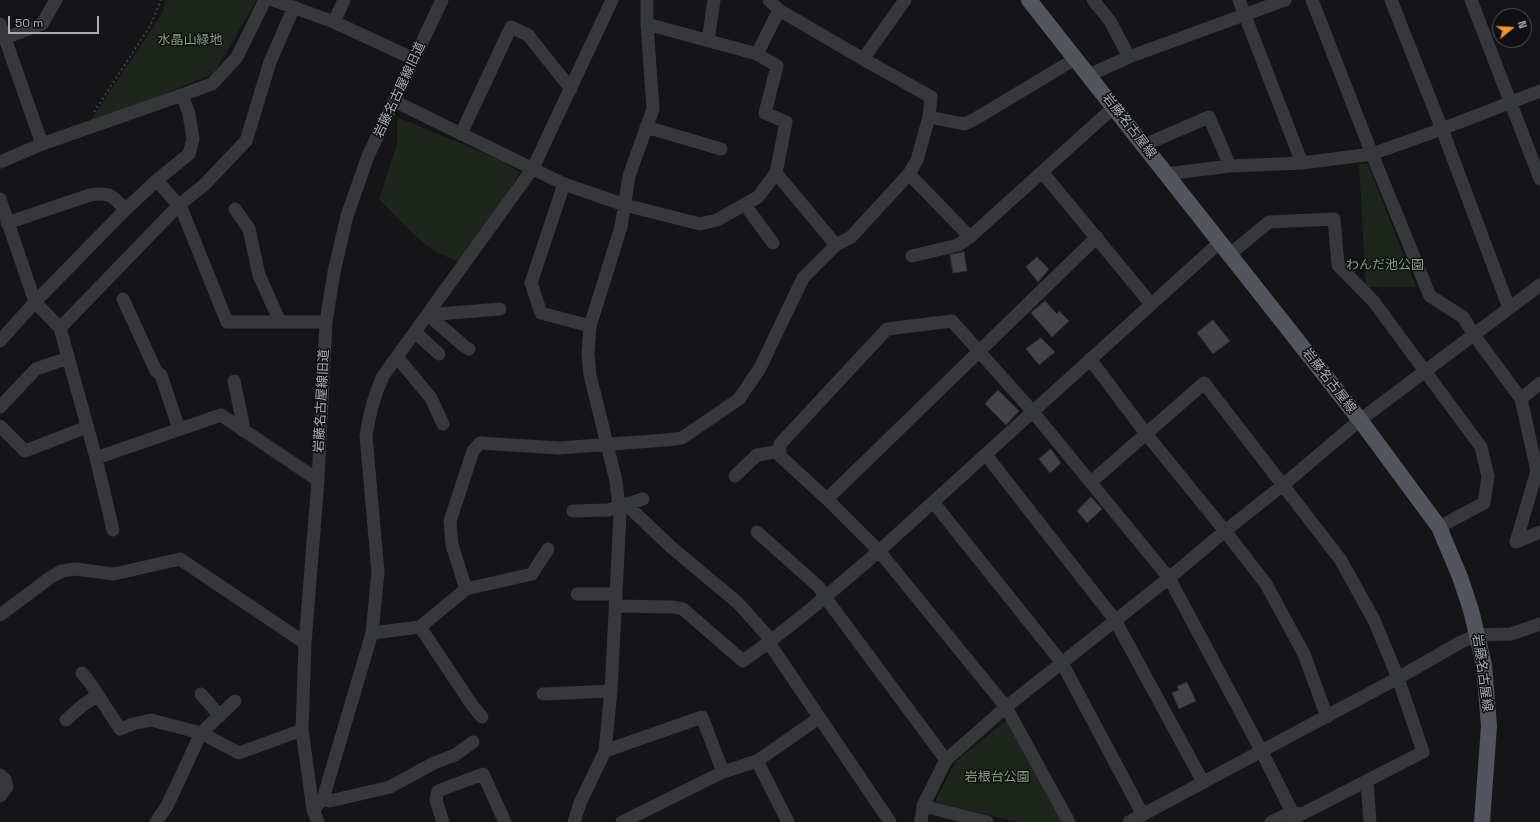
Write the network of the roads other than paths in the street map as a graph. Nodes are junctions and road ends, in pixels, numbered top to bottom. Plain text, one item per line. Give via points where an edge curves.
1 (56, 0) edge
2 (265, 0) edge
3 (273, 0) edge
4 (344, 0) edge
5 (442, 0) edge
6 (612, 0) edge
7 (646, 0) edge
8 (714, 0) edge
9 (769, 0) edge
10 (905, 0) edge
11 (1029, 0) edge
12 (1093, 0) edge
13 (1239, 0) edge
14 (1285, 0) edge
15 (1312, 0) edge
16 (1391, 0) edge
17 (1471, 0) edge
18 (294, 8) junction
19 (779, 10) junction
20 (1245, 15) junction
21 (334, 22) junction
22 (0, 24) edge
23 (647, 24) junction
24 (5, 38) junction
25 (708, 41) junction
26 (757, 54) junction
27 (1075, 58) junction
28 (1129, 58) junction
29 (414, 59) junction
30 (863, 59) junction
31 (1089, 75) junction
32 (571, 88) junction
33 (1540, 91) edge
34 (182, 96) junction
35 (394, 101) junction
36 (1511, 102) junction
37 (1114, 107) junction
38 (929, 117) junction
39 (646, 127) junction
40 (1442, 130) junction
41 (461, 134) junction
42 (42, 144) junction
43 (1144, 145) junction
44 (721, 149) dead end
45 (1372, 154) junction
46 (0, 162) edge
47 (1302, 162) junction
48 (1230, 166) junction
49 (533, 168) junction
50 (1042, 172) junction
51 (776, 173) junction
52 (909, 174) junction
53 (1166, 174) junction
54 (157, 180) junction
55 (1540, 180) edge
56 (564, 184) junction
57 (0, 199) edge
58 (625, 205) junction
59 (745, 205) junction
60 (178, 206) junction
61 (125, 210) junction
62 (235, 210) dead end
63 (8, 223) junction
64 (970, 237) junction
65 (1097, 237) junction
66 (773, 243) dead end
67 (836, 245) junction
68 (1225, 248) junction
69 (912, 256) dead end
70 (1540, 285) edge
71 (123, 299) dead end
72 (35, 302) junction
73 (1151, 304) junction
74 (1509, 308) junction
75 (500, 309) dead end
76 (429, 315) junction
77 (280, 322) junction
78 (326, 322) junction
79 (590, 326) junction
80 (60, 328) junction
81 (415, 332) junction
82 (1474, 335) junction
83 (0, 341) edge
84 (469, 348) dead end
85 (979, 352) junction
86 (439, 354) dead end
87 (397, 357) junction
88 (68, 358) junction
89 (1090, 359) junction
90 (1426, 370) junction
91 (234, 381) dead end
92 (1540, 383) edge
93 (1521, 399) junction
94 (0, 407) edge
95 (1033, 412) junction
96 (1360, 420) junction
97 (444, 424) dead end
98 (0, 426) edge
99 (87, 427) junction
100 (179, 429) junction
101 (242, 430) junction
102 (1147, 435) junction
103 (608, 444) junction
104 (780, 451) junction
105 (986, 455) junction
106 (96, 458) junction
107 (734, 476) dead end
108 (318, 480) junction
109 (1091, 482) junction
110 (1283, 485) junction
111 (643, 499) dead end
112 (827, 499) junction
113 (933, 502) junction
114 (624, 506) junction
115 (620, 521) junction
116 (1439, 527) junction
117 (113, 530) dead end
118 (1225, 530) junction
119 (757, 532) dead end
120 (1540, 532) edge
121 (548, 549) dead end
122 (879, 551) junction
123 (1169, 578) junction
124 (466, 589) junction
125 (578, 594) dead end
126 (825, 597) junction
127 (615, 600) junction
128 (0, 615) edge
129 (1115, 620) junction
130 (1540, 624) edge
131 (420, 627) junction
132 (372, 633) junction
133 (1478, 635) junction
134 (770, 642) junction
135 (305, 643) junction
136 (1062, 663) junction
137 (82, 674) dead end
138 (1398, 678) junction
139 (611, 691) junction
140 (98, 694) junction
141 (201, 694) dead end
142 (543, 694) dead end
143 (235, 701) dead end
144 (1006, 706) junction
145 (220, 716) junction
146 (482, 717) dead end
147 (1327, 717) junction
148 (819, 718) junction
149 (66, 720) dead end
150 (302, 730) junction
151 (201, 732) junction
152 (473, 742) dead end
153 (605, 751) junction
154 (1262, 752) junction
155 (946, 760) junction
156 (757, 761) junction
157 (723, 772) junction
158 (0, 775) edge
159 (1367, 781) junction
160 (1203, 782) junction
161 (0, 796) edge
162 (323, 799) junction
163 (923, 806) junction
164 (1143, 815) junction
165 (315, 816) edge
166 (1294, 817) edge
167 (156, 822) edge
168 (443, 822) edge
169 (505, 822) edge
170 (574, 822) edge
171 (622, 822) edge
172 (788, 822) edge
173 (890, 822) edge
174 (921, 822) edge
175 (987, 822) edge
176 (1069, 822) edge
177 (1129, 822) edge
178 (1271, 822) edge
179 (1370, 822) edge
180 (1482, 822) edge

1 - 24 street via 42,24
2 - 34 street via 237,57 212,84
3 - 18 street
4 - 21 street
5 - 29 street, 岩藤名古屋線旧道
6 - 32 street
7 - 23 street
8 - 25 street
9 - 19 street
10 - 30 street
11 - 27 main road, 岩藤名古屋線
12 - 28 street via 1110,21
13 - 20 street
14 - 20 street
15 - 45 street
16 - 40 street
17 - 36 street
18 - 21 street
18 - 60 street via 272,56 246,141 204,185
19 - 26 street
19 - 30 street
20 - 28 street
20 - 47 street
21 - 29 street
22 - 24 street
23 - 25 street
23 - 39 street via 653,109
24 - 42 street
25 - 26 street
26 - 51 street via 777,66 765,113 786,122
27 - 31 main road, 岩藤名古屋線
27 - 38 street via 964,124
28 - 31 street
29 - 35 street, 岩藤名古屋線旧道
30 - 38 street via 931,97
31 - 37 main road, 岩藤名古屋線
32 - 41 street via 528,35 511,27
32 - 49 street
33 - 36 street
34 - 42 street
34 - 54 street via 189,114 193,139 191,147 188,154
35 - 41 street
35 - 78 street, 岩藤名古屋線旧道 via 368,156 347,216
36 - 40 street
36 - 55 street
37 - 43 main road, 岩藤名古屋線
37 - 50 street
38 - 52 street via 917,160
39 - 44 street
39 - 58 street via 629,176
40 - 45 street
40 - 74 street
41 - 49 street
42 - 46 street
43 - 48 street via 1209,117
43 - 53 main road, 岩藤名古屋線
45 - 47 street
45 - 82 street via 1430,296 1463,318
47 - 48 street
48 - 53 street
49 - 56 street
49 - 76 street
50 - 64 street
50 - 65 street
51 - 59 street via 758,197
51 - 67 street
52 - 64 street
52 - 67 street via 851,237
53 - 68 main road, 岩藤名古屋線
54 - 60 street
54 - 61 street
56 - 58 street
56 - 79 street via 531,283 541,313
57 - 63 street
58 - 59 street via 700,224 716,220
58 - 79 street via 621,227
59 - 66 street
60 - 77 street via 182,210 227,322
60 - 80 street
61 - 63 street via 116,198 103,193 90,195
61 - 72 street
62 - 77 street via 249,229 259,275
63 - 72 street
64 - 69 street via 958,245
65 - 73 street
65 - 85 street
67 - 103 street via 803,278 760,368 740,398 682,438
68 - 73 street
68 - 90 street via 1269,222 1334,219 1338,265 1374,302
68 - 96 main road, 岩藤名古屋線
70 - 74 street
71 - 100 street via 156,371 161,375
72 - 80 street
72 - 83 street
73 - 89 street
74 - 82 street
75 - 76 street
76 - 81 street
76 - 84 street
77 - 78 street
78 - 108 street, 岩藤名古屋線旧道
79 - 103 street via 590,375
80 - 88 street
81 - 86 street
81 - 87 street
82 - 90 street
82 - 93 street
85 - 95 street
85 - 104 street via 952,321 887,329 780,444
85 - 112 street
87 - 97 street via 431,398
87 - 132 street via 383,376 374,396 366,436 378,572
88 - 94 street via 36,369
88 - 99 street
89 - 95 street
89 - 102 street
90 - 96 street
90 - 116 street via 1481,447 1488,476 1484,503
91 - 101 street via 244,424
92 - 93 street
93 - 120 street via 1537,470 1516,542
95 - 105 street
95 - 109 street
96 - 110 street
96 - 116 main road, 岩藤名古屋線
98 - 99 street via 25,450
99 - 106 street
100 - 101 street via 220,415
100 - 106 street
101 - 108 street
102 - 109 street
102 - 110 street via 1204,383
102 - 118 street
103 - 114 street
103 - 124 street via 559,448 480,443 473,451 450,521 452,544
104 - 107 street via 757,455
104 - 112 street via 780,456
105 - 113 street
105 - 129 street
106 - 117 street
108 - 135 street, 岩藤名古屋線旧道
109 - 123 street
110 - 118 street
110 - 138 street via 1340,559 1374,620
111 - 114 street
112 - 122 street
113 - 122 street
113 - 136 street
114 - 115 street
114 - 115 street via 569,514
114 - 134 street via 631,509 671,547 738,603
115 - 127 street
116 - 133 main road, 岩藤名古屋線 via 1460,576
118 - 123 street
118 - 147 street via 1266,584 1304,654
119 - 126 street via 819,587
121 - 124 street via 532,574
122 - 126 street
122 - 144 street
123 - 129 street
123 - 154 street
124 - 131 street
125 - 127 street
126 - 134 street
126 - 155 street
127 - 134 street via 683,609 743,661
127 - 139 street
128 - 135 street via 62,571 75,569 114,574 180,559
129 - 136 street
129 - 160 street
130 - 133 street via 1511,634
131 - 132 street
131 - 146 street
132 - 162 street
133 - 138 street
133 - 180 main road, 岩藤名古屋線 via 1484,665 1489,726
134 - 148 street
135 - 150 street, 岩藤名古屋線旧道
136 - 144 street
136 - 164 street
137 - 140 street
138 - 147 street
138 - 159 street via 1423,752
139 - 142 street
139 - 153 street
140 - 149 street
140 - 151 street via 120,729 151,720
141 - 145 street
143 - 145 street
144 - 155 street
144 - 176 street
145 - 151 street
147 - 154 street
148 - 156 street
148 - 173 street
150 - 151 street via 239,753
150 - 165 street, 岩藤名古屋線旧道
151 - 167 street via 167,806
152 - 162 street via 455,755 390,787 330,801
153 - 157 street via 702,717
153 - 170 street via 580,803
154 - 160 street
154 - 166 street
155 - 163 street
156 - 157 street
156 - 172 street
157 - 171 street
158 - 161 street via 5,779 7,787
159 - 166 street
159 - 179 street
160 - 164 street
162 - 165 street
163 - 174 street
163 - 175 street
164 - 177 street
166 - 178 street
168 - 169 street via 436,800 438,791 483,774

